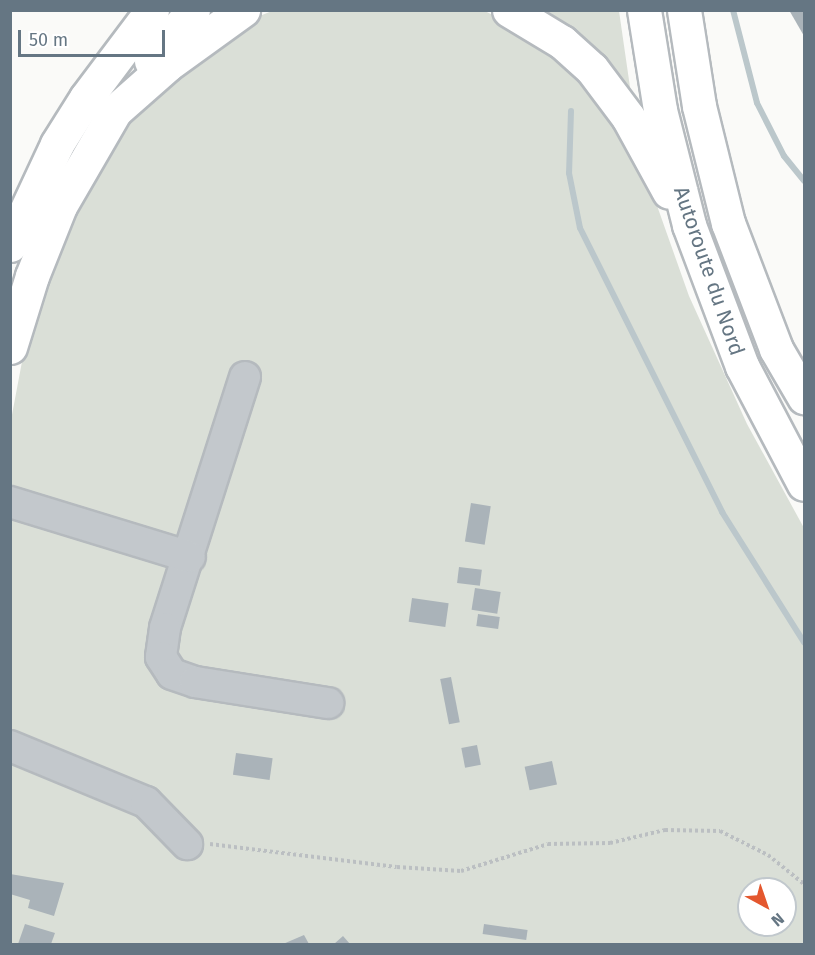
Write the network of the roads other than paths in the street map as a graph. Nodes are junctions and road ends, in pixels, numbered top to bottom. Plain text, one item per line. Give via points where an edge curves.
1 (152, 10) edge
2 (193, 10) edge
3 (243, 10) edge
4 (509, 10) edge
5 (644, 10) edge
6 (684, 10) edge
7 (116, 111) junction
8 (688, 225) junction
9 (10, 244) edge
10 (10, 347) edge
11 (245, 377) dead end
12 (804, 397) edge
13 (804, 484) edge
14 (10, 502) edge
15 (190, 556) junction
16 (328, 703) dead end
17 (10, 746) edge
18 (187, 844) road end

1 - 9 main road via 57,144
2 - 7 main road via 163,44
3 - 7 main road via 184,51
4 - 8 main road via 561,42 592,69 628,117
5 - 8 main road, Autoroute du Nord via 660,110
6 - 12 main road, Autoroute du Nord via 699,106 728,223 776,349
7 - 10 main road via 60,206
8 - 13 main road, Autoroute du Nord via 742,366
11 - 15 lane
14 - 15 lane
15 - 16 lane via 165,628 161,657 171,674 195,682
17 - 18 lane via 146,802

